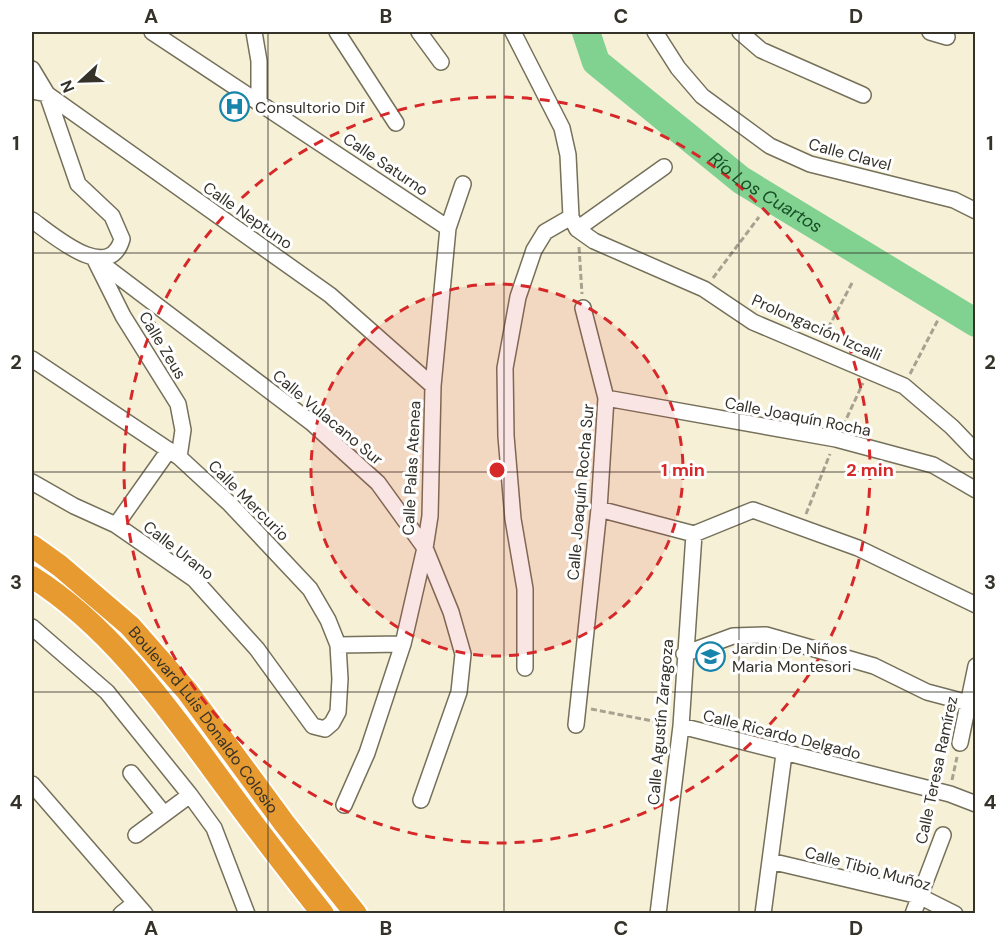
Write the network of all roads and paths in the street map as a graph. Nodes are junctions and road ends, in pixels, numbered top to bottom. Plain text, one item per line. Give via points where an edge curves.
1 (152, 32) edge
2 (254, 32) edge
3 (337, 32) edge
4 (419, 32) edge
5 (513, 32) edge
6 (655, 32) edge
7 (740, 32) edge
8 (930, 32) edge
9 (947, 37) dead end
10 (441, 62) dead end
11 (32, 69) edge
12 (39, 93) edge
13 (863, 95) dead end
14 (259, 101) junction
15 (396, 123) dead end
16 (664, 167) dead end
17 (463, 184) dead end
18 (975, 211) edge
19 (759, 217) dead end
20 (32, 220) edge
21 (574, 223) junction
22 (448, 228) junction
23 (93, 257) junction
24 (852, 283) dead end
25 (705, 289) junction
26 (583, 308) joint
27 (939, 318) dead end
28 (816, 350) junction
29 (32, 359) edge
30 (870, 370) junction
31 (433, 386) junction
32 (904, 387) junction
33 (606, 398) junction
34 (836, 439) junction
35 (174, 453) junction
36 (975, 453) edge
37 (32, 482) edge
38 (975, 490) edge
39 (599, 508) junction
40 (116, 525) junction
41 (801, 527) junction
42 (694, 534) junction
43 (32, 546) edge
44 (425, 548) junction
45 (32, 578) edge
46 (975, 605) edge
47 (32, 627) edge
48 (403, 644) junction
49 (338, 645) junction
50 (684, 654) junction
51 (975, 666) edge
52 (525, 668) dead end
53 (972, 704) edge
54 (578, 707) junction
55 (576, 725) dead end
56 (681, 726) junction
57 (325, 729) joint
58 (960, 743) joint
59 (784, 754) junction
60 (131, 773) dead end
61 (32, 784) edge
62 (950, 794) junction
63 (190, 795) junction
64 (421, 800) dead end
65 (975, 804) edge
66 (344, 805) dead end
67 (164, 814) junction
68 (136, 835) dead end
69 (943, 836) dead end
70 (770, 861) junction
71 (919, 897) junction
72 (140, 908) edge
73 (121, 914) edge
74 (246, 914) edge
75 (323, 914) edge
76 (356, 914) edge
77 (658, 914) edge
78 (763, 914) edge
79 (913, 914) edge
80 (955, 914) edge

1 - 14 street, Calle Saturno
2 - 14 street
3 - 15 street
4 - 10 street
5 - 21 street via 562,128
6 - 18 street, Calle Clavel via 702,96 770,146 810,164 954,200
7 - 13 street via 761,50
8 - 9 street
11 - 12 street
12 - 23 street via 78,184 112,216 120,230 119,248 112,255
12 - 31 street, Calle Neptuno via 330,295
14 - 22 street, Calle Saturno
16 - 21 street
17 - 22 street, Calle Palas Atenea
19 - 25 path
20 - 23 street, Calle Vulacano Sur via 78,253
21 - 25 street, Prolongación Izcalli via 594,241
21 - 26 path
21 - 52 street via 545,232 534,250 518,297 505,368 513,519 525,589
22 - 31 street, Calle Palas Atenea
23 - 35 street, Calle Zeus via 123,316 178,405 183,430
23 - 44 street, Calle Vulacano Sur via 312,423 378,483
24 - 28 path
25 - 28 street, Prolongación Izcalli via 753,322
26 - 33 street, Calle Joaquín Rocha Sur
27 - 32 path
28 - 30 street, Prolongación Izcalli
29 - 35 street, Calle Mercurio
30 - 32 street, Prolongación Izcalli
30 - 34 path
31 - 44 street, Calle Palas Atenea via 430,516
32 - 36 street, Prolongación Izcalli via 952,427
33 - 34 street, Calle Joaquín Rocha
33 - 39 street, Calle Joaquín Rocha Sur
34 - 38 street, Calle Joaquín Rocha via 933,465
34 - 41 path
35 - 40 street
35 - 49 street, Calle Mercurio via 230,504 310,589
37 - 40 street, Calle Urano
39 - 42 street
39 - 54 street, Calle Joaquín Rocha Sur
40 - 57 street, Calle Urano via 194,579 257,649 313,726
41 - 42 street via 753,510
41 - 46 street via 858,548
42 - 50 street, Calle Agustín Zaragoza
43 - 76 highway, Boulevard Luis Donaldo Colosio via 130,626 187,692
44 - 48 street, Calle Palas Atenea
44 - 64 street, Calle Vulacano Sur via 463,654 459,692
45 - 75 highway, Boulevard Luis Donaldo Colosio via 119,651 167,706
47 - 63 street via 107,692
48 - 49 street
48 - 66 street, Calle Palas Atenea via 367,753
49 - 57 street, Calle Mercurio via 338,712
50 - 53 street via 733,636 766,635 874,666 927,692
50 - 56 street, Calle Agustín Zaragoza
51 - 53 street, Calle Teresa Ramírez
53 - 58 street, Calle Teresa Ramírez
54 - 55 street, Calle Joaquín Rocha Sur
54 - 56 path, Calle Ricardo Delgado
56 - 59 street, Calle Ricardo Delgado
56 - 77 street, Calle Agustín Zaragoza
58 - 62 path, Calle Teresa Ramírez
59 - 62 street, Calle Ricardo Delgado
59 - 70 street
60 - 67 street
61 - 72 street
62 - 65 street, Calle Ricardo Delgado
63 - 67 street
63 - 74 street via 214,828
67 - 68 street
69 - 71 street, Calle Teresa Ramírez
70 - 71 street, Calle Tibio Muñoz
70 - 78 street
71 - 79 street, Calle Teresa Ramírez
71 - 80 street, Calle Tibio Muñoz
72 - 73 street

